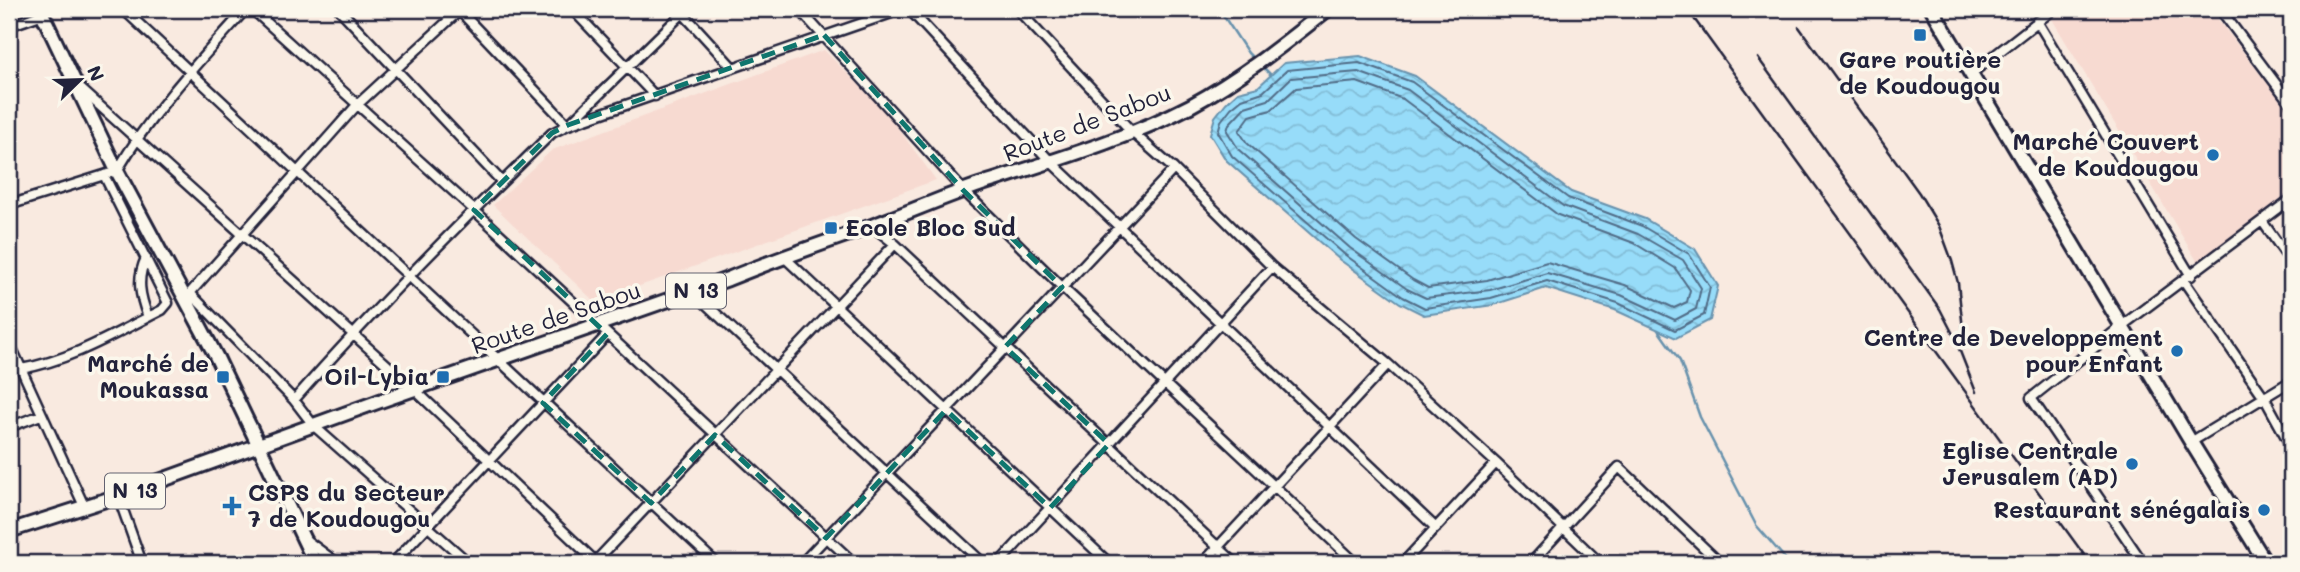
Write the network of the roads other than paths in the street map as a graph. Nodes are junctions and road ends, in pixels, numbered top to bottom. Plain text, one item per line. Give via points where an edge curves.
1 (123, 9) edge
2 (246, 9) edge
3 (252, 9) edge
4 (340, 9) edge
5 (460, 9) edge
6 (572, 9) edge
7 (799, 9) edge
8 (903, 9) edge
9 (909, 9) edge
10 (1017, 9) edge
11 (1328, 9) edge
12 (1933, 9) edge
13 (2054, 9) edge
14 (2220, 9) edge
15 (683, 10) edge
16 (44, 11) edge
17 (2038, 21) junction
18 (9, 26) edge
19 (824, 36) junction
20 (627, 67) junction
21 (396, 68) junction
22 (733, 68) junction
23 (190, 72) junction
24 (1972, 73) junction
25 (76, 84) junction
26 (654, 96) junction
27 (2291, 104) edge
28 (357, 105) junction
29 (568, 125) junction
30 (1132, 132) junction
31 (135, 140) junction
32 (1050, 161) junction
33 (1174, 169) junction
34 (297, 172) junction
35 (111, 173) junction
36 (502, 182) junction
37 (963, 190) junction
38 (9, 192) edge
39 (2291, 199) edge
40 (11, 204) edge
41 (474, 210) junction
42 (2262, 221) junction
43 (872, 226) junction
44 (1119, 226) junction
45 (242, 235) junction
46 (895, 244) junction
47 (783, 256) junction
48 (146, 258) junction
49 (2291, 262) edge
50 (1272, 267) junction
51 (409, 276) junction
52 (2187, 278) junction
53 (1062, 287) junction
54 (693, 292) junction
55 (186, 295) junction
56 (836, 306) junction
57 (148, 317) junction
58 (1221, 323) junction
59 (2123, 325) junction
60 (602, 331) junction
61 (352, 334) junction
62 (9, 342) edge
63 (1005, 347) junction
64 (499, 360) junction
65 (1388, 364) junction
66 (21, 369) junction
67 (776, 369) junction
68 (2291, 381) edge
69 (1165, 383) junction
70 (415, 390) junction
71 (2264, 397) junction
72 (294, 400) junction
73 (543, 403) junction
74 (946, 410) junction
75 (41, 415) junction
76 (314, 426) junction
77 (9, 427) edge
78 (1330, 427) junction
79 (715, 435) junction
80 (2191, 442) junction
81 (1109, 444) junction
82 (258, 445) junction
83 (2291, 446) edge
84 (489, 460) junction
85 (1496, 463) junction
86 (887, 473) junction
87 (1275, 486) junction
88 (118, 496) junction
89 (651, 503) junction
90 (84, 506) junction
91 (1050, 508) junction
92 (428, 526) junction
93 (1436, 528) junction
94 (1562, 528) junction
95 (9, 531) edge
96 (301, 536) junction
97 (826, 538) junction
98 (1218, 547) junction
99 (142, 563) edge
100 (315, 563) edge
101 (337, 563) edge
102 (393, 563) edge
103 (469, 563) edge
104 (596, 563) edge
105 (716, 563) edge
106 (802, 563) edge
107 (854, 563) edge
108 (984, 563) edge
109 (999, 563) edge
110 (1109, 563) edge
111 (1203, 563) edge
112 (1236, 563) edge
113 (1356, 563) edge
114 (1403, 563) edge
115 (1531, 563) edge
116 (1601, 563) edge
117 (1720, 563) edge
118 (2143, 563) edge
119 (2266, 563) edge

1 - 23 street
2 - 23 street
3 - 28 street
4 - 21 street
5 - 21 street
5 - 29 street
6 - 20 street
7 - 19 street
8 - 19 street
9 - 32 street
10 - 30 street
11 - 30 main road, Route de Sabou / N 13 via 1253,67 1197,102
12 - 24 main road
13 - 17 street
14 - 27 street
15 - 20 street
15 - 22 street
16 - 18 street
16 - 25 main road
17 - 24 street
17 - 52 street
19 - 22 street
19 - 37 street
20 - 26 street
20 - 29 street
21 - 28 street
21 - 36 street
22 - 26 street
23 - 31 street
23 - 34 street
24 - 59 main road
25 - 31 street
25 - 35 main road
26 - 29 street
28 - 34 street
28 - 41 street
29 - 36 street via 552,133
30 - 32 main road, Route de Sabou / N 13
30 - 33 street
31 - 35 street
31 - 45 street
32 - 37 main road, Route de Sabou / N 13
32 - 44 street
33 - 44 street
33 - 50 street
34 - 45 street
34 - 51 street
35 - 40 street
35 - 48 street
35 - 55 main road
36 - 41 street
37 - 43 main road, Route de Sabou / N 13
37 - 53 street
38 - 40 street
39 - 42 street
41 - 51 street
41 - 60 street
42 - 49 street
42 - 52 street
43 - 46 street
43 - 47 main road, Route de Sabou / N 13
44 - 53 street
44 - 58 street
45 - 55 street
45 - 61 street
46 - 56 street
46 - 63 street
47 - 54 main road, Route de Sabou / N 13
47 - 56 street
48 - 57 street via 139,283
48 - 57 street via 168,303
50 - 58 street
50 - 65 street
51 - 61 street
51 - 64 street
52 - 59 street
52 - 71 street
53 - 63 street
53 - 69 street
54 - 60 main road, Route de Sabou / N 13
54 - 67 street
55 - 72 street
55 - 82 main road
56 - 67 street
56 - 74 street
57 - 66 street via 73,355
58 - 69 street
58 - 78 street
59 - 80 main road
59 - 118 street via 2031,398
60 - 64 main road, Route de Sabou / N 13
60 - 73 street
60 - 79 street
61 - 70 street
61 - 72 street
62 - 66 street
63 - 74 street
63 - 81 street
64 - 70 main road, Route de Sabou / N 13
64 - 73 street
65 - 78 street
65 - 85 street
66 - 75 street
67 - 79 street
67 - 86 street
68 - 71 street
69 - 81 street
69 - 87 street
70 - 76 main road, Route de Sabou / N 13
70 - 84 street
71 - 80 street
71 - 83 street
72 - 76 street
73 - 84 street
73 - 89 street
74 - 86 street
74 - 91 street
75 - 77 street
75 - 90 street
76 - 82 main road, Route de Sabou / N 13
76 - 92 street
78 - 87 street
78 - 93 street
79 - 89 street
79 - 97 street
80 - 119 main road
81 - 91 street
81 - 98 street
82 - 88 main road, Route de Sabou / N 13
82 - 96 main road
84 - 92 street
84 - 104 street
85 - 93 street
85 - 94 street
86 - 97 street
86 - 108 street
87 - 98 street
87 - 113 street
88 - 90 main road, Route de Sabou / N 13
88 - 99 street
89 - 104 street
89 - 105 street
90 - 95 main road, Route de Sabou / N 13
91 - 109 street
91 - 110 street
92 - 102 street
92 - 103 street
93 - 114 street
94 - 115 street
94 - 116 street
94 - 117 street via 1619,467
96 - 100 main road
96 - 101 street
97 - 106 street
97 - 107 street
98 - 111 street
98 - 112 street

